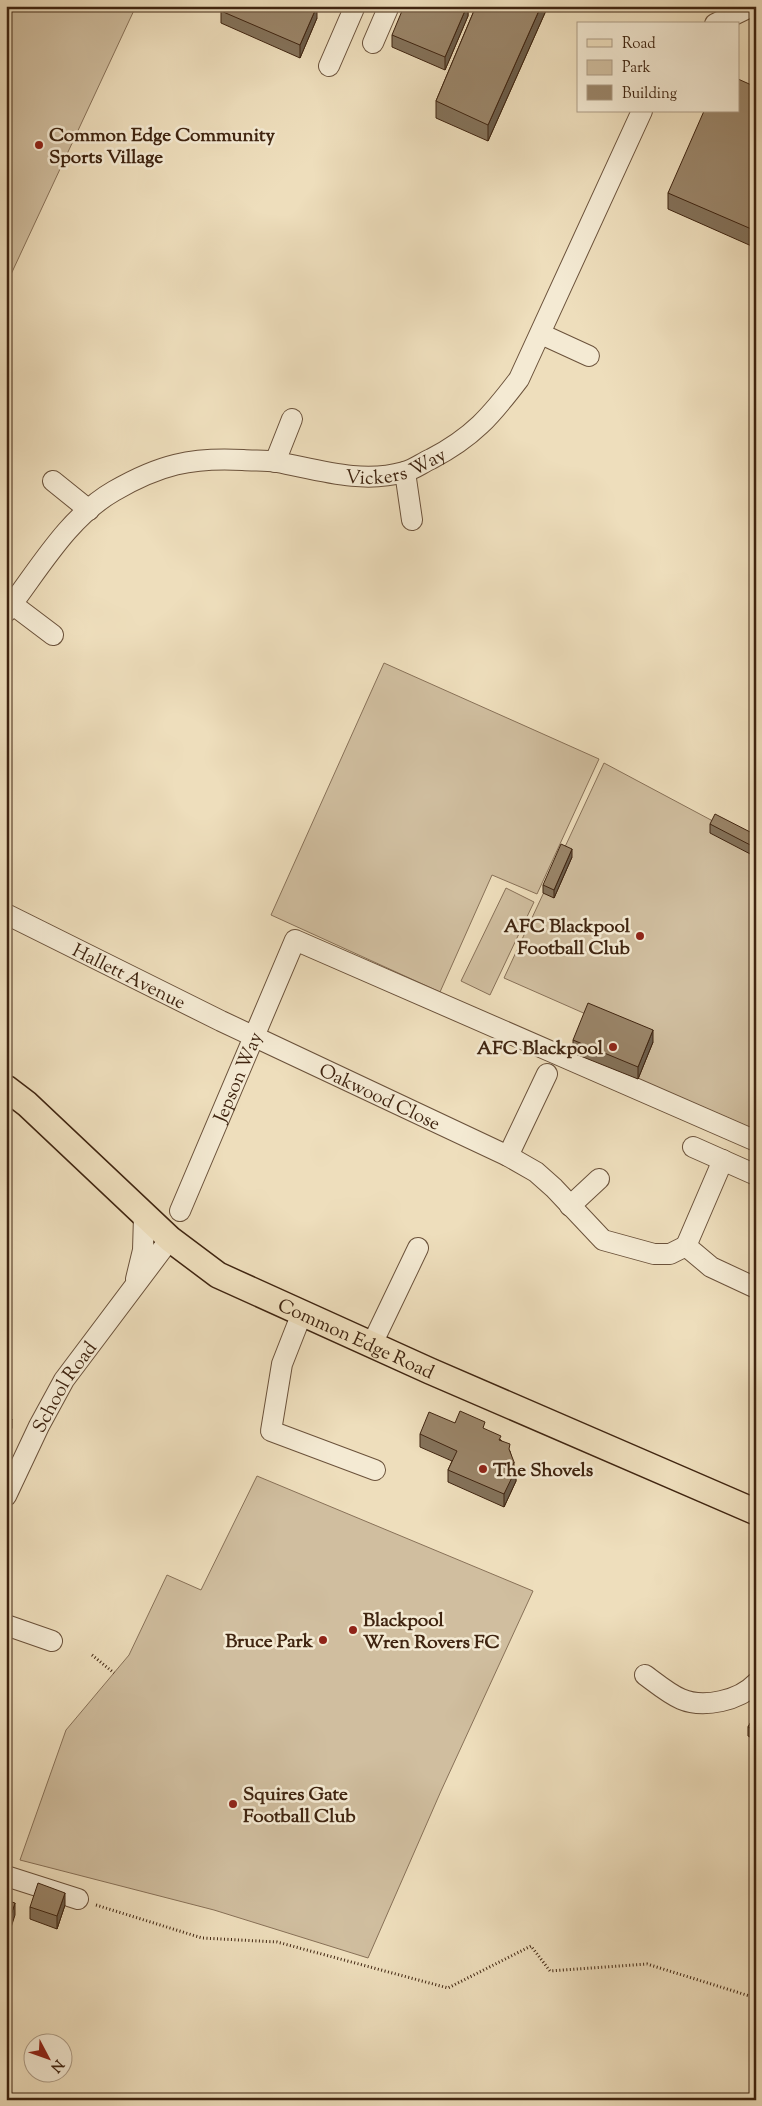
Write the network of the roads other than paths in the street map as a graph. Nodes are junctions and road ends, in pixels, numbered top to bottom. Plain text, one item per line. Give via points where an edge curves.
1 (355, 6) edge
2 (389, 6) edge
3 (752, 6) edge
4 (719, 22) edge
5 (373, 43) dead end
6 (329, 66) dead end
7 (642, 112) edge
8 (541, 334) junction
9 (589, 356) dead end
10 (292, 419) dead end
11 (275, 462) junction
12 (405, 472) junction
13 (54, 481) dead end
14 (89, 510) junction
15 (412, 520) dead end
16 (9, 608) edge
17 (53, 635) dead end
18 (6, 914) edge
19 (253, 1036) junction
20 (547, 1074) dead end
21 (6, 1088) edge
22 (756, 1141) edge
23 (693, 1147) dead end
24 (508, 1156) junction
25 (723, 1160) junction
26 (756, 1175) edge
27 (599, 1179) dead end
28 (570, 1206) junction
29 (180, 1211) dead end
30 (144, 1216) junction
31 (170, 1240) junction
32 (686, 1246) junction
33 (418, 1248) dead end
34 (134, 1286) junction
35 (756, 1288) edge
36 (302, 1313) junction
37 (372, 1344) junction
38 (375, 1470) dead end
39 (6, 1496) edge
40 (756, 1512) edge
41 (6, 1624) edge
42 (52, 1641) dead end
43 (645, 1675) dead end
44 (756, 1683) edge
45 (6, 1876) edge
46 (78, 1899) road end

1 - 6 street
2 - 5 street
3 - 4 street
7 - 8 street, Vickers Way
8 - 9 street
8 - 12 street, Vickers Way via 519,379 490,416 459,444
10 - 11 street
11 - 12 street, Vickers Way via 358,477
11 - 14 street, Vickers Way via 213,458 176,463 112,492
12 - 15 street
13 - 14 street
14 - 16 street, Vickers Way via 68,531
16 - 17 street
18 - 19 street, Hallett Avenue
19 - 22 street, Jepson Way via 295,940
19 - 24 street, Oakwood Close
19 - 29 street, Jepson Way
20 - 24 street
21 - 30 main road, Common Edge Road via 27,1104
23 - 25 street
24 - 28 street, Oakwood Close via 536,1172
25 - 26 street
25 - 32 street
27 - 28 street
28 - 32 street, Oakwood Close via 603,1240 654,1254 670,1254
30 - 31 main road, Common Edge Road
30 - 34 street, School Road via 141,1263
31 - 34 street, School Road
31 - 36 main road, Common Edge Road via 218,1275
32 - 35 street via 711,1267
33 - 37 street
34 - 39 street, School Road via 64,1380
36 - 37 main road, Common Edge Road
36 - 38 street via 282,1364 271,1431
37 - 40 main road, Common Edge Road
41 - 42 street
43 - 44 street via 681,1699 695,1703 724,1700
45 - 46 street

